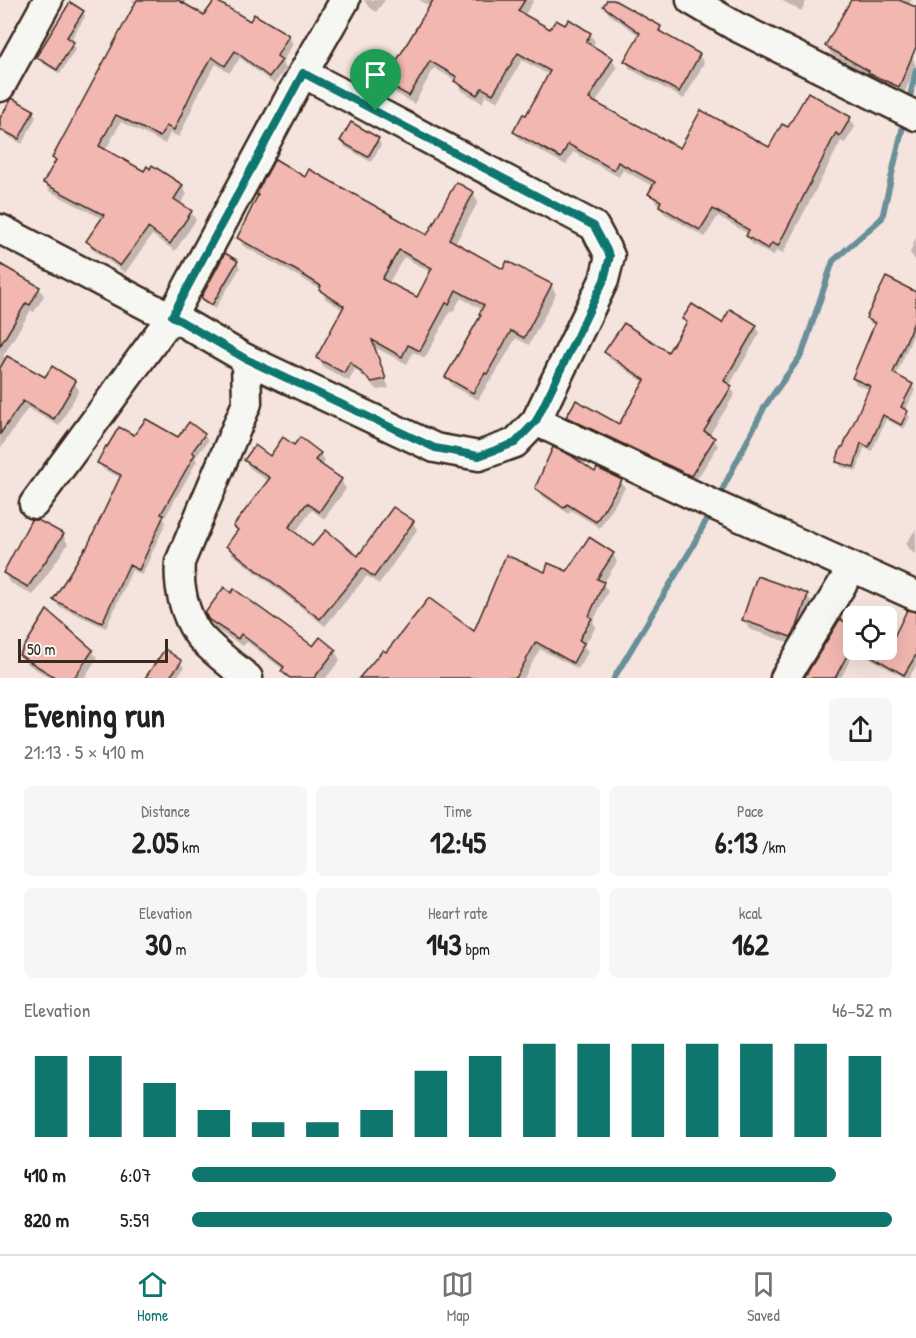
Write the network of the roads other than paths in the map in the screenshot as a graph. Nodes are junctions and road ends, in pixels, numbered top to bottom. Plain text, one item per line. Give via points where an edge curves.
1 (48, 0) edge
2 (345, 0) edge
3 (691, 0) edge
4 (303, 73) junction
5 (0, 87) edge
6 (916, 116) edge
7 (0, 229) edge
8 (172, 316) junction
9 (246, 359) junction
10 (536, 421) junction
11 (34, 504) dead end
12 (852, 568) junction
13 (916, 596) edge
14 (248, 678) edge
15 (784, 678) edge

1 - 5 street
2 - 4 street
3 - 6 street
4 - 8 street
4 - 10 street via 594,226 610,256 604,280
7 - 8 street
8 - 9 street
8 - 11 street
9 - 10 street via 435,448 479,456 515,443
9 - 14 street via 247,403 180,562 178,579 199,635
10 - 12 street
12 - 13 street
12 - 15 street

